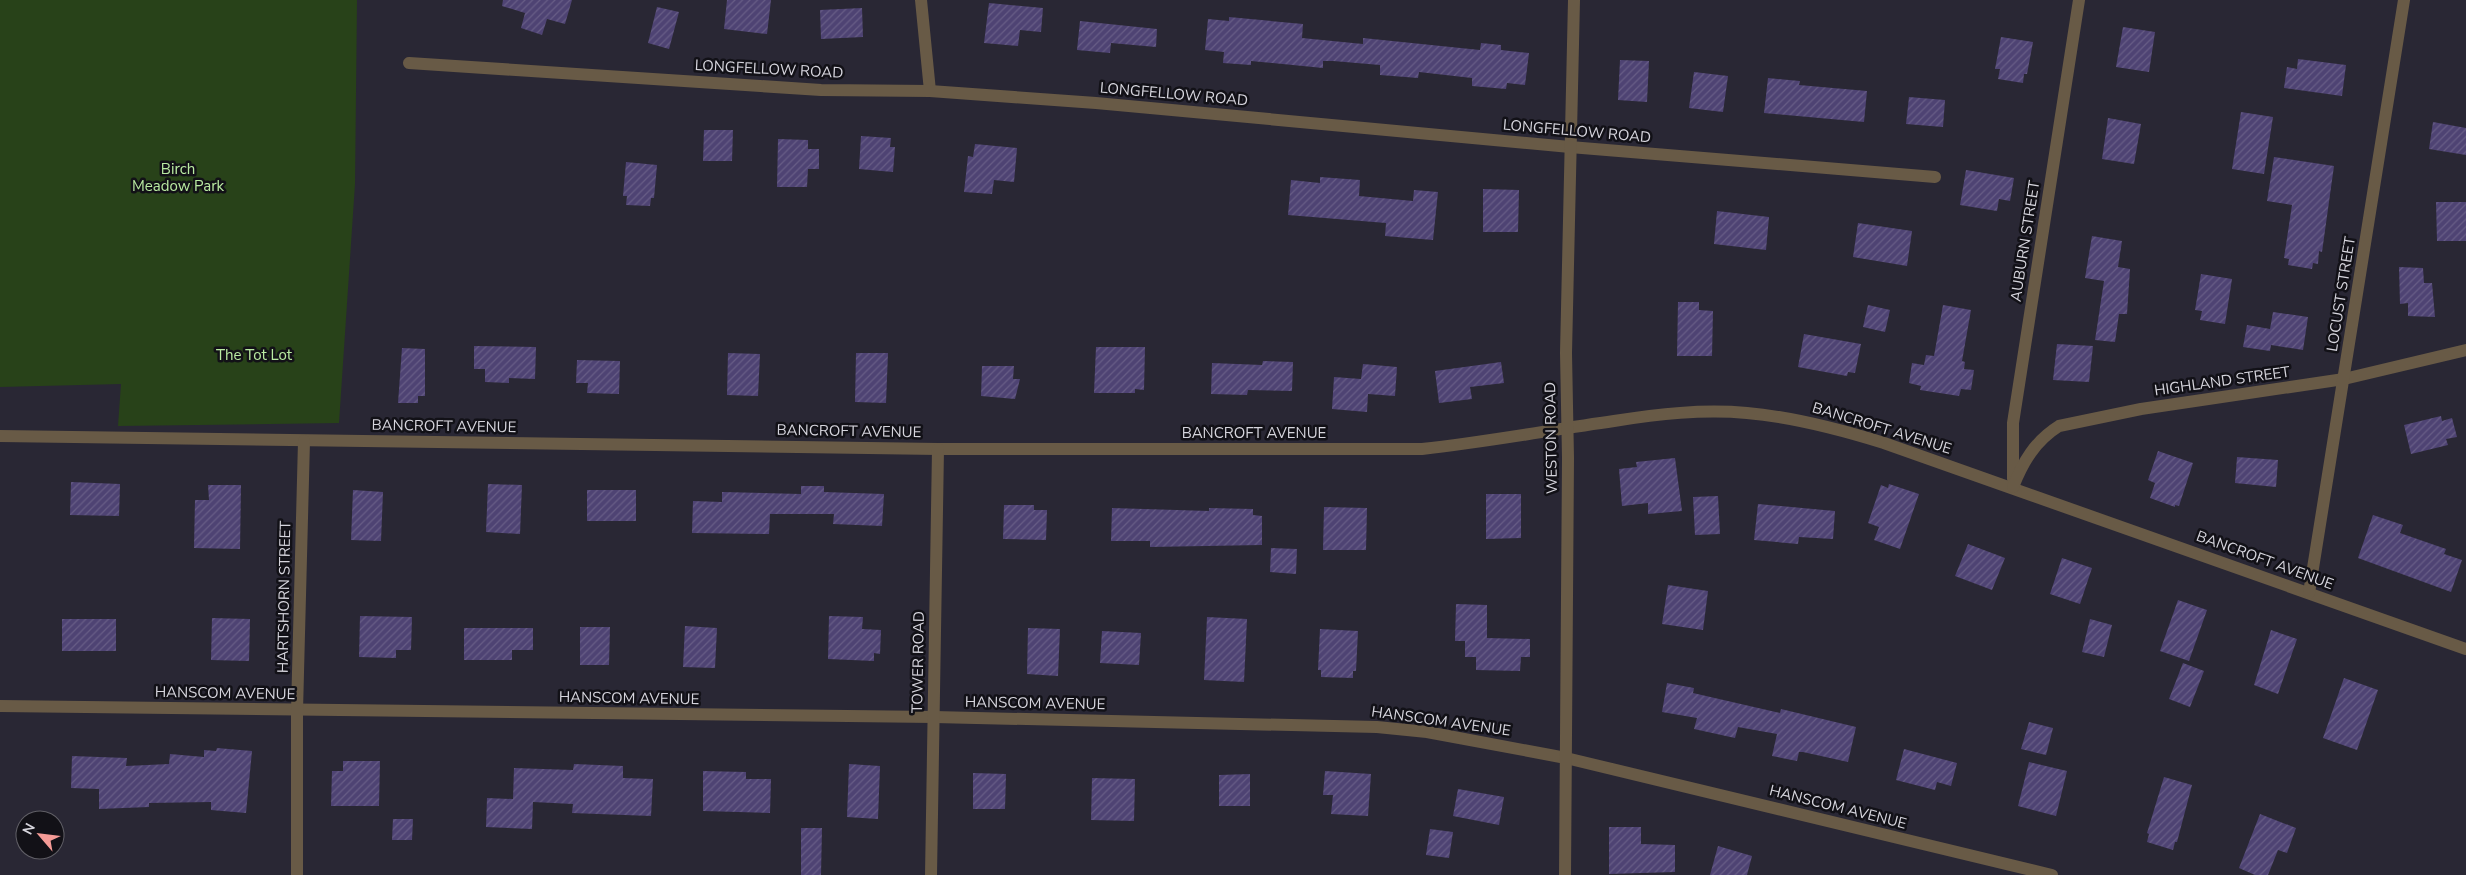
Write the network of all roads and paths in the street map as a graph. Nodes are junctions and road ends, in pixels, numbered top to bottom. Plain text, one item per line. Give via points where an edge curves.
1 (921, 0) edge
2 (1574, 0) edge
3 (2079, 0) edge
4 (2404, 0) edge
5 (409, 64) dead end
6 (930, 91) junction
7 (1570, 147) junction
8 (1935, 177) dead end
9 (2466, 350) edge
10 (2344, 379) junction
11 (1567, 426) junction
12 (0, 436) edge
13 (304, 440) junction
14 (938, 448) junction
15 (2013, 487) junction
16 (2309, 593) junction
17 (2466, 649) edge
18 (0, 706) edge
19 (297, 711) junction
20 (934, 717) junction
21 (1566, 758) junction
22 (297, 875) edge
23 (931, 875) edge
24 (1565, 875) edge
25 (2052, 875) edge

1 - 6 street
2 - 7 street, WESTON ROAD
3 - 15 street, AUBURN STREET via 2013,423
4 - 10 street, LOCUST STREET
5 - 6 street, LONGFELLOW ROAD via 821,90
6 - 7 street, LONGFELLOW ROAD via 1096,103
7 - 8 street, LONGFELLOW ROAD
7 - 11 street, WESTON ROAD
9 - 10 street, HIGHLAND STREET
10 - 15 street, HIGHLAND STREET via 2141,409 2059,426 2035,446
10 - 16 street, LOCUST STREET
11 - 14 street, BANCROFT AVENUE via 1498,440 1422,449
11 - 15 street, BANCROFT AVENUE via 1677,412 1772,416 1817,424 1884,443
11 - 21 street, WESTON ROAD
12 - 13 street, BANCROFT AVENUE
13 - 14 street, BANCROFT AVENUE
13 - 19 street, HARTSHORN STREET
14 - 20 street, TOWER ROAD
15 - 16 street, BANCROFT AVENUE
16 - 17 street, BANCROFT AVENUE
18 - 19 street, HANSCOM AVENUE
19 - 20 street, HANSCOM AVENUE
19 - 22 street, HARTSHORN STREET
20 - 21 street, HANSCOM AVENUE via 1377,726
20 - 23 street, TOWER ROAD
21 - 24 street, WESTON ROAD
21 - 25 street, HANSCOM AVENUE

